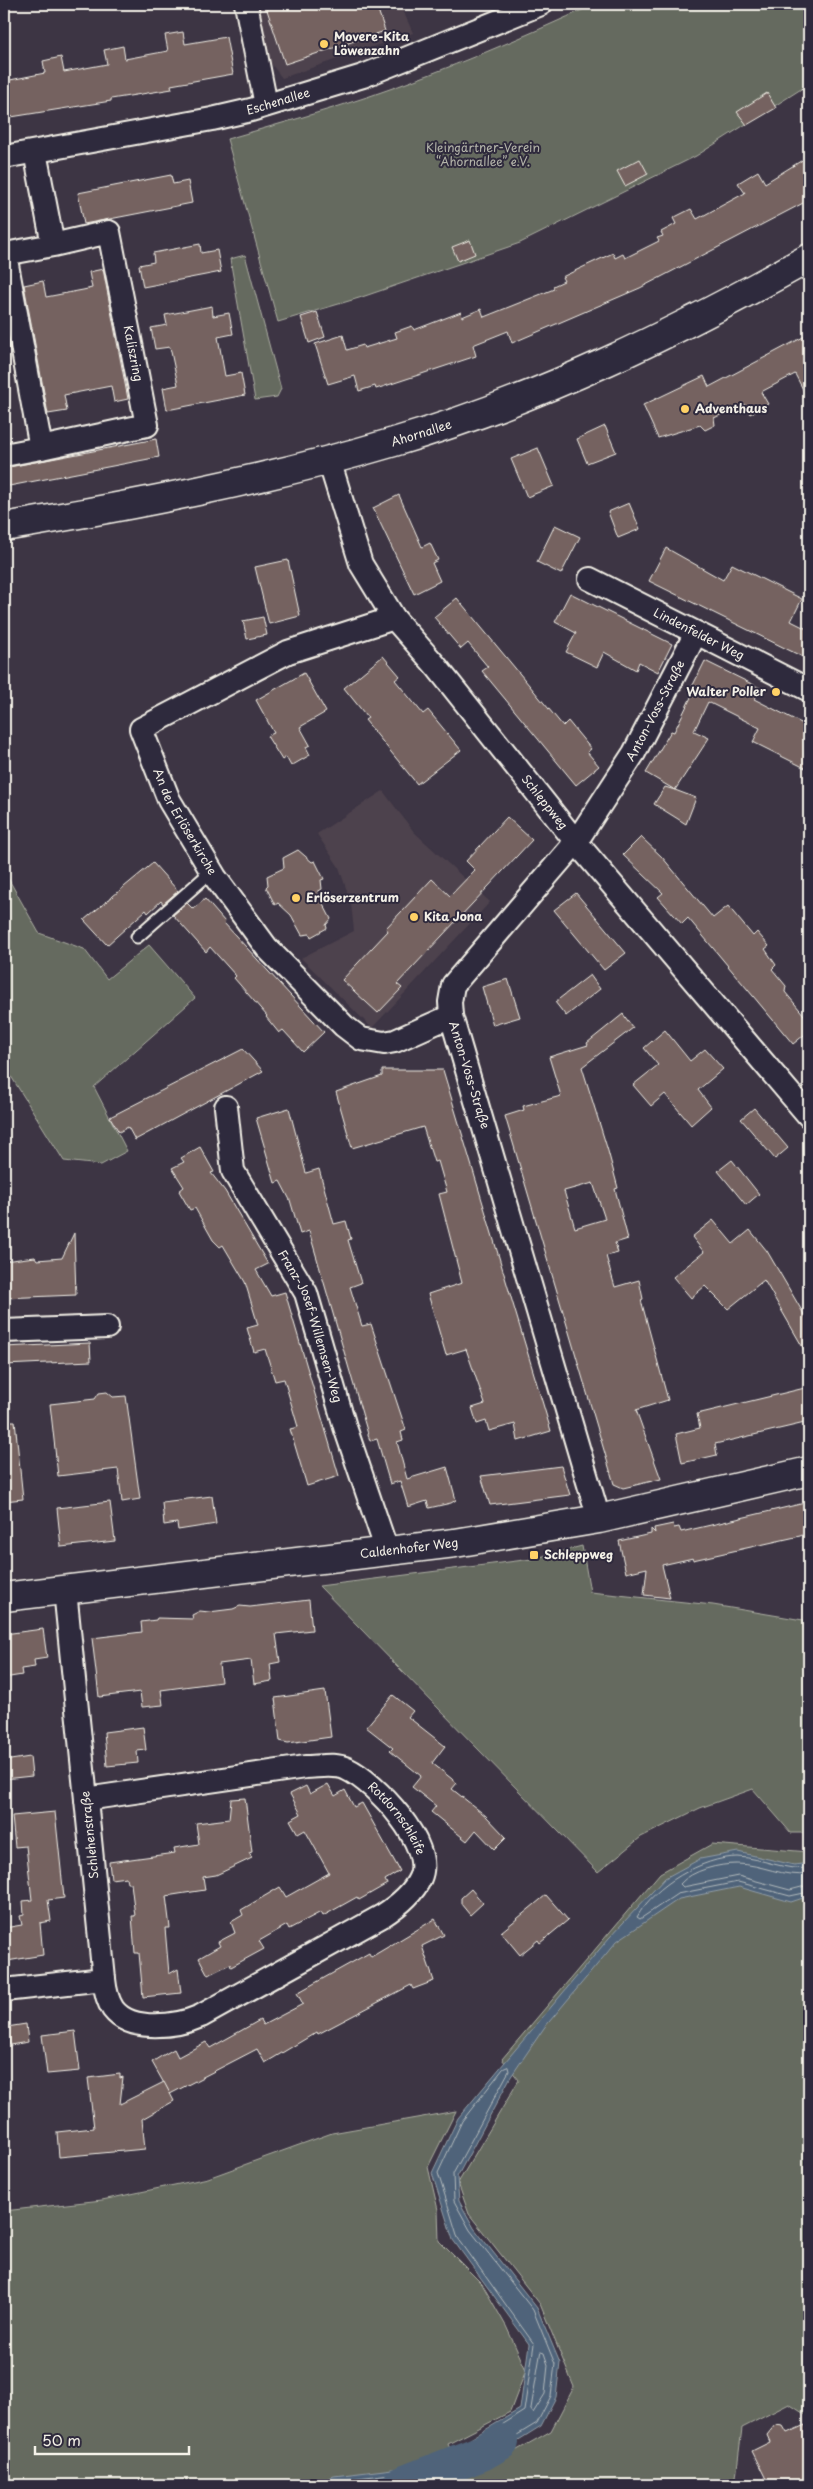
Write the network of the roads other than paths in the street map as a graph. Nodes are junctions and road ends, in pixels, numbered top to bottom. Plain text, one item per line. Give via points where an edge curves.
1 (246, 4) edge
2 (541, 4) edge
3 (266, 106) junction
4 (35, 152) junction
5 (4, 157) edge
6 (53, 245) junction
7 (809, 258) edge
8 (41, 448) junction
9 (4, 455) edge
10 (329, 460) junction
11 (4, 527) edge
12 (590, 579) dead end
13 (394, 618) junction
14 (696, 634) junction
15 (809, 690) edge
16 (576, 842) junction
17 (212, 871) junction
18 (137, 937) dead end
19 (451, 1016) junction
20 (226, 1107) dead end
21 (809, 1116) edge
22 (107, 1327) dead end
23 (4, 1331) edge
24 (809, 1471) edge
25 (599, 1519) junction
26 (387, 1551) junction
27 (65, 1590) junction
28 (4, 1597) edge
29 (86, 1798) junction
30 (104, 1979) junction
31 (4, 1990) edge

1 - 3 street
2 - 3 street, Eschenallee via 363,76
3 - 4 street, Eschenallee
4 - 5 street, Eschenallee
4 - 6 street
6 - 8 street, Kaliszring via 5,254
6 - 8 street, Kaliszring via 109,232 147,425
7 - 10 main road, Ahornallee via 728,304 552,386 466,419
8 - 9 street, Kaliszring
10 - 11 main road, Ahornallee via 205,490
10 - 13 street, Schleppweg via 361,564
12 - 14 street, Lindenfelder Weg
13 - 16 street, Schleppweg
13 - 17 street, An der Erlöserkirche via 288,652 141,729 169,800
14 - 15 street, Lindenfelder Weg
14 - 16 street, Anton-Voss-Straße via 634,753
16 - 19 street, Anton-Voss-Straße via 453,985
16 - 21 street, Schleppweg
17 - 18 lane
17 - 19 street, An der Erlöserkirche via 267,948 361,1039 374,1043 396,1041
19 - 25 street, Anton-Voss-Straße
20 - 26 street, Franz-Josef-Willemsen-Weg via 233,1171 306,1293 345,1427
22 - 23 street
24 - 25 main road, Caldenhofer Weg
25 - 26 main road, Caldenhofer Weg
26 - 27 main road, Caldenhofer Weg
27 - 28 main road, Caldenhofer Weg
27 - 29 street, Schlehenstraße
29 - 30 street, Schlehenstraße
29 - 30 street, Rotdornschleife via 305,1767 346,1768 363,1779 401,1820 418,1844 423,1865 420,1878 408,1894 382,1916 183,2024 150,2025 118,2014 108,2000
30 - 31 street

